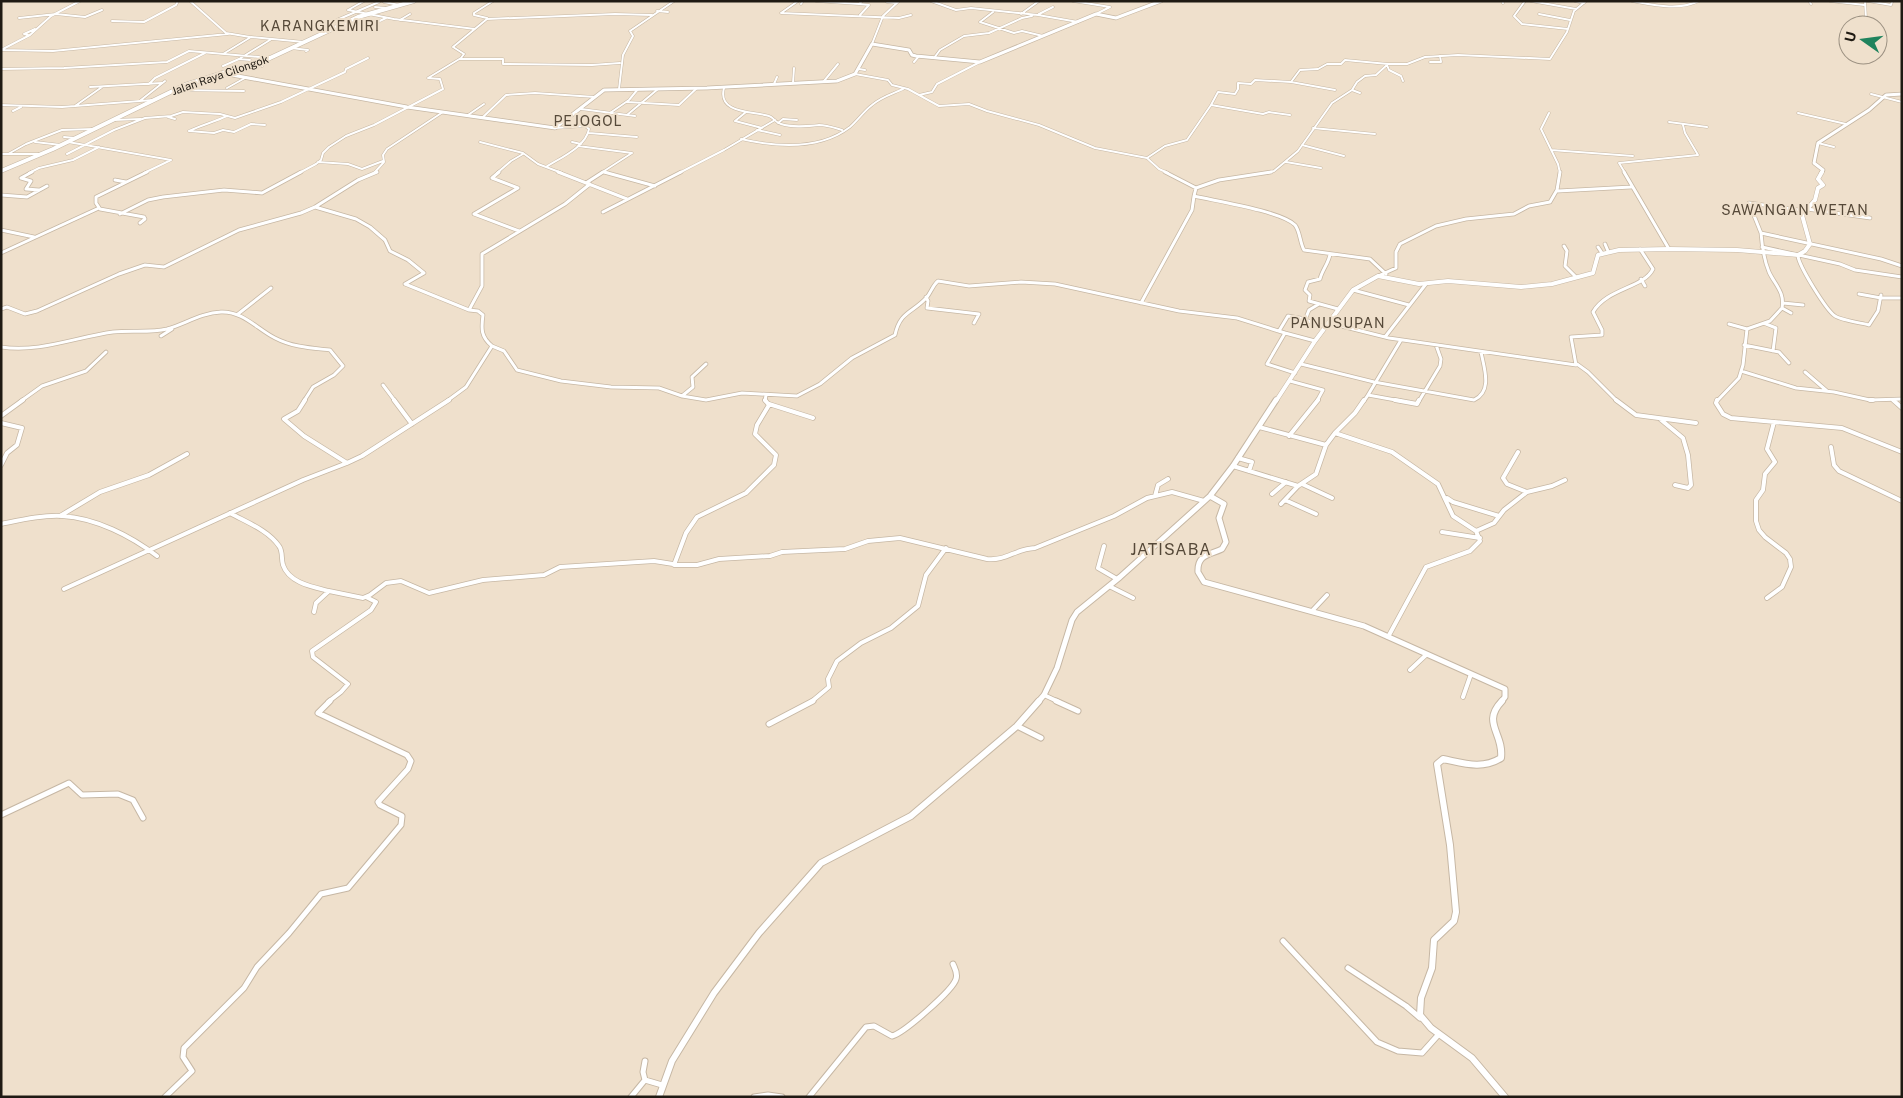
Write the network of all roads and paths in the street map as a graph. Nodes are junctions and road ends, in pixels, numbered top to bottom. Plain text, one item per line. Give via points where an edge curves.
1 (80, 1) edge
2 (180, 1) edge
3 (190, 1) edge
4 (364, 1) edge
5 (374, 1) edge
6 (414, 1) edge
7 (493, 1) edge
8 (674, 1) edge
9 (798, 1) edge
10 (816, 1) edge
11 (931, 1) edge
12 (1040, 1) edge
13 (1073, 1) edge
14 (1161, 1) edge
15 (1525, 1) edge
16 (1531, 1) edge
17 (1552, 1) edge
18 (1575, 1) edge
19 (1632, 1) edge
20 (1699, 1) edge
21 (1809, 1) edge
22 (1830, 1) edge
23 (379, 2) edge
24 (386, 2) edge
25 (828, 2) edge
26 (860, 2) edge
27 (887, 2) edge
28 (898, 2) edge
29 (1586, 2) edge
30 (1865, 2) edge
31 (1892, 2) edge
32 (1550, 4) junction
33 (1811, 4) dead end
34 (401, 5) junction
35 (1565, 5) dead end
36 (375, 7) dead end
37 (1054, 7) dead end
38 (1579, 7) junction
39 (388, 9) junction
40 (1576, 9) junction
41 (102, 10) dead end
42 (657, 11) junction
43 (994, 11) junction
44 (357, 12) junction
45 (668, 12) dead end
46 (54, 14) junction
47 (368, 14) junction
48 (410, 14) dead end
49 (1021, 14) junction
50 (1038, 14) junction
51 (1096, 14) junction
52 (1538, 14) dead end
53 (652, 15) junction
54 (860, 15) junction
55 (911, 15) dead end
56 (1866, 15) edge
57 (884, 16) junction
58 (19, 18) dead end
59 (386, 18) junction
60 (487, 19) junction
61 (400, 20) junction
62 (1570, 20) junction
63 (112, 22) dead end
64 (1078, 22) junction
65 (360, 23) dead end
66 (340, 25) junction
67 (353, 25) junction
68 (35, 29) dead end
69 (475, 29) junction
70 (998, 29) junction
71 (1568, 30) junction
72 (228, 34) junction
73 (30, 35) junction
74 (237, 35) junction
75 (1043, 36) junction
76 (251, 37) junction
77 (231, 38) dead end
78 (272, 39) junction
79 (304, 42) junction
80 (872, 44) junction
81 (252, 46) dead end
82 (259, 46) junction
83 (291, 48) junction
84 (1, 50) edge
85 (306, 51) dead end
86 (204, 53) junction
87 (223, 54) junction
88 (247, 55) junction
89 (919, 56) junction
90 (1440, 56) junction
91 (270, 58) junction
92 (368, 58) dead end
93 (460, 58) junction
94 (934, 58) junction
95 (239, 59) junction
96 (253, 61) junction
97 (620, 62) junction
98 (914, 62) dead end
99 (980, 62) junction
100 (1430, 62) dead end
101 (838, 64) dead end
102 (1388, 65) junction
103 (223, 66) dead end
104 (262, 66) dead end
105 (1, 68) edge
106 (794, 68) dead end
107 (859, 69) junction
108 (865, 70) dead end
109 (221, 73) junction
110 (855, 74) junction
111 (777, 77) dead end
112 (245, 78) junction
113 (824, 81) junction
114 (1403, 81) dead end
115 (1291, 82) junction
116 (793, 83) junction
117 (149, 84) junction
118 (774, 84) junction
119 (90, 87) dead end
120 (102, 87) junction
121 (227, 88) dead end
122 (697, 88) junction
123 (724, 88) junction
124 (904, 88) junction
125 (619, 89) junction
126 (638, 89) junction
127 (658, 89) junction
128 (173, 90) junction
129 (307, 90) junction
130 (1335, 90) dead end
131 (1352, 90) junction
132 (189, 91) junction
133 (244, 91) dead end
134 (1360, 93) dead end
135 (1871, 94) dead end
136 (1902, 94) edge
137 (185, 95) dead end
138 (919, 95) junction
139 (595, 97) junction
140 (1884, 97) junction
141 (141, 100) junction
142 (153, 100) junction
143 (626, 102) junction
144 (1902, 102) edge
145 (641, 103) junction
146 (484, 104) dead end
147 (1, 105) edge
148 (1211, 105) junction
149 (23, 106) junction
150 (73, 107) junction
151 (407, 107) junction
152 (581, 108) junction
153 (14, 110) dead end
154 (443, 112) junction
155 (746, 112) junction
156 (610, 113) junction
157 (1549, 113) dead end
158 (1798, 113) dead end
159 (468, 115) junction
160 (627, 115) junction
161 (1290, 115) dead end
162 (170, 116) junction
163 (227, 116) junction
164 (635, 116) dead end
165 (483, 117) junction
166 (144, 118) junction
167 (175, 119) dead end
168 (113, 120) junction
169 (775, 120) junction
170 (1669, 122) dead end
171 (1845, 122) junction
172 (778, 123) junction
173 (265, 125) dead end
174 (1683, 125) junction
175 (792, 126) junction
176 (1707, 127) dead end
177 (555, 128) junction
178 (762, 128) junction
179 (1313, 128) junction
180 (94, 129) junction
181 (758, 130) junction
182 (842, 131) junction
183 (589, 133) junction
184 (1375, 134) dead end
185 (780, 135) dead end
186 (64, 136) dead end
187 (637, 137) dead end
188 (75, 138) junction
189 (741, 139) junction
190 (33, 141) junction
191 (68, 142) junction
192 (480, 142) dead end
193 (572, 142) dead end
194 (490, 143) junction
195 (1818, 143) junction
196 (86, 144) junction
197 (61, 145) junction
198 (580, 145) junction
199 (1302, 145) junction
200 (100, 146) junction
201 (1834, 147) dead end
202 (485, 148) dead end
203 (569, 148) dead end
204 (574, 149) junction
205 (1552, 150) junction
206 (1, 154) edge
207 (8, 154) junction
208 (43, 154) junction
209 (67, 154) dead end
210 (523, 154) junction
211 (1344, 156) dead end
212 (1633, 156) dead end
213 (1148, 158) junction
214 (384, 161) junction
215 (318, 162) junction
216 (1286, 162) junction
217 (546, 167) junction
218 (1321, 168) dead end
219 (1, 171) edge
220 (603, 172) junction
221 (115, 180) dead end
222 (126, 182) junction
223 (588, 184) junction
224 (47, 186) dead end
225 (655, 186) junction
226 (116, 187) junction
227 (1631, 187) junction
228 (122, 188) dead end
229 (1196, 188) junction
230 (26, 189) junction
231 (39, 190) junction
232 (1558, 191) junction
233 (1, 195) edge
234 (18, 196) junction
235 (1194, 196) junction
236 (627, 199) junction
237 (315, 207) junction
238 (99, 208) junction
239 (1807, 210) junction
240 (603, 212) dead end
241 (120, 214) junction
242 (1870, 218) dead end
243 (140, 224) dead end
244 (2, 230) edge
245 (519, 231) junction
246 (1761, 234) junction
247 (34, 237) junction
248 (1604, 244) dead end
249 (1810, 244) junction
250 (1564, 246) dead end
251 (1762, 246) junction
252 (1598, 247) dead end
253 (1640, 249) junction
254 (1669, 249) junction
255 (1608, 252) junction
256 (1763, 252) junction
257 (1, 253) edge
258 (1602, 253) junction
259 (1330, 254) junction
260 (1799, 256) junction
261 (1902, 266) edge
262 (1386, 274) junction
263 (1378, 276) junction
264 (1576, 277) junction
265 (1902, 277) edge
266 (1641, 279) junction
267 (1426, 284) junction
268 (1645, 286) dead end
269 (271, 288) dead end
270 (1353, 290) junction
271 (1859, 294) dead end
272 (1881, 296) junction
273 (926, 297) junction
274 (1902, 298) edge
275 (1141, 303) junction
276 (1784, 303) junction
277 (1319, 304) junction
278 (1409, 305) junction
279 (1803, 305) dead end
280 (1782, 308) junction
281 (1, 309) edge
282 (1338, 309) junction
283 (468, 310) junction
284 (1791, 312) dead end
285 (238, 314) junction
286 (1305, 319) junction
287 (974, 323) dead end
288 (1730, 324) dead end
289 (1766, 324) junction
290 (1327, 325) junction
291 (176, 326) junction
292 (1747, 329) junction
293 (1279, 331) junction
294 (1284, 333) junction
295 (161, 336) dead end
296 (1385, 337) junction
297 (1401, 340) junction
298 (1316, 341) junction
299 (1744, 344) junction
300 (1436, 345) junction
301 (492, 346) junction
302 (1, 347) edge
303 (1773, 351) junction
304 (106, 352) dead end
305 (1481, 352) junction
306 (1789, 363) dead end
307 (706, 364) dead end
308 (1301, 364) junction
309 (1577, 364) junction
310 (1741, 371) junction
311 (1805, 372) dead end
312 (1295, 373) junction
313 (1290, 381) junction
314 (1374, 382) junction
315 (383, 385) dead end
316 (1827, 391) junction
317 (1423, 392) junction
318 (766, 395) junction
319 (1368, 395) junction
320 (682, 396) junction
321 (1902, 398) edge
322 (1893, 400) junction
323 (769, 404) junction
324 (1902, 408) edge
325 (1, 416) edge
326 (813, 418) dead end
327 (1659, 418) junction
328 (1774, 422) junction
329 (1, 423) edge
330 (1696, 423) dead end
331 (412, 424) junction
332 (1259, 427) junction
333 (1335, 433) junction
334 (1289, 436) junction
335 (1326, 445) junction
336 (1831, 447) dead end
337 (1518, 452) dead end
338 (1902, 452) edge
339 (187, 454) dead end
340 (1238, 458) junction
341 (347, 463) junction
342 (1, 465) edge
343 (1233, 466) junction
344 (1249, 471) junction
345 (1168, 479) dead end
346 (1565, 480) dead end
347 (1286, 482) junction
348 (1300, 485) junction
349 (1675, 485) dead end
350 (1527, 492) junction
351 (1272, 494) dead end
352 (1155, 496) junction
353 (1210, 496) junction
354 (1445, 496) junction
355 (1332, 498) dead end
356 (1285, 500) junction
357 (1902, 501) edge
358 (1204, 502) junction
359 (1281, 504) dead end
360 (230, 512) junction
361 (1316, 514) dead end
362 (60, 516) junction
363 (1499, 516) junction
364 (1, 524) edge
365 (1476, 531) junction
366 (1442, 532) dead end
367 (1480, 538) junction
368 (1104, 546) dead end
369 (946, 548) junction
370 (149, 550) junction
371 (157, 556) dead end
372 (673, 564) junction
373 (1118, 579) junction
374 (1109, 586) junction
375 (64, 588) dead end
376 (329, 591) junction
377 (1327, 595) dead end
378 (366, 597) junction
379 (1132, 598) dead end
380 (1767, 598) dead end
381 (1312, 611) junction
382 (314, 612) dead end
383 (1388, 637) junction
384 (1426, 655) junction
385 (1410, 670) dead end
386 (1471, 674) junction
387 (1044, 695) junction
388 (1463, 698) dead end
389 (1078, 711) dead end
390 (769, 724) dead end
391 (1017, 726) junction
392 (1041, 738) dead end
393 (1, 815) edge
394 (143, 818) dead end
395 (1283, 941) dead end
396 (953, 964) dead end
397 (1348, 968) dead end
398 (1424, 1021) junction
399 (1439, 1034) junction
400 (645, 1061) dead end
401 (646, 1080) junction
402 (662, 1085) junction
403 (165, 1097) edge
404 (631, 1097) edge
405 (658, 1097) edge
406 (754, 1097) edge
407 (782, 1097) edge
408 (809, 1097) edge
409 (1505, 1097) edge

1 - 46 street
2 - 63 street via 144,22
3 - 72 street
4 - 44 street via 347,10
5 - 23 street
6 - 34 highway, Jalan Raya Cilongok
7 - 60 street via 474,13
8 - 42 street
9 - 54 street via 782,13
10 - 25 street
11 - 43 street via 959,10
12 - 49 street
13 - 51 street via 1110,7
14 - 51 street via 1118,17
15 - 71 street via 1514,16 1521,23
16 - 32 street
17 - 32 street
18 - 29 street
19 - 20 street via 1667,6 1690,5
21 - 33 street
22 - 30 street
23 - 24 street
23 - 44 street
24 - 34 street
25 - 26 street
26 - 54 street via 869,5
27 - 28 street
28 - 57 street
29 - 38 street
30 - 31 street via 1891,5
30 - 56 street
32 - 40 street
34 - 39 highway, Jalan Raya Cilongok
35 - 38 street
36 - 39 street
37 - 50 street
38 - 40 street
39 - 47 highway, Jalan Raya Cilongok
40 - 62 street
41 - 46 street via 85,17
42 - 45 street
42 - 53 street
43 - 49 street
43 - 70 street via 980,22
44 - 47 street
44 - 66 street via 325,25
46 - 58 street
46 - 73 street
47 - 59 street
47 - 66 highway, Jalan Raya Cilongok
48 - 61 street
49 - 50 street
50 - 64 street
50 - 70 street
51 - 64 street
52 - 62 street
53 - 60 street
53 - 97 street via 630,31 633,36
54 - 57 street
55 - 57 street via 899,18
57 - 80 street
59 - 61 street
59 - 67 street via 367,28
60 - 69 street
61 - 69 street
62 - 71 street
64 - 75 street
65 - 67 street
66 - 67 street
66 - 79 highway, Jalan Raya Cilongok
68 - 73 street via 24,34
69 - 93 street via 453,47 464,54
70 - 75 street
70 - 94 street via 987,34 964,36 940,50
71 - 90 street via 1548,60
72 - 74 street
72 - 84 street via 53,51
73 - 84 street
74 - 76 street
74 - 77 street
75 - 99 street
76 - 78 street
76 - 87 street
78 - 79 street
78 - 82 street
79 - 83 highway, Jalan Raya Cilongok
80 - 89 street via 909,50
80 - 107 street
81 - 82 street
82 - 88 street
83 - 85 street
83 - 91 highway, Jalan Raya Cilongok
86 - 87 street
86 - 105 street via 189,51 166,62
86 - 117 street
87 - 88 street
88 - 91 street
88 - 95 street
89 - 94 street
89 - 98 street
90 - 100 street via 1441,62
90 - 102 street via 1420,58 1406,65
91 - 96 highway, Jalan Raya Cilongok
92 - 129 street
93 - 97 street via 503,59 503,64 592,65
93 - 151 street via 428,78 440,80 443,88
94 - 99 street
95 - 96 street
95 - 103 street
96 - 104 street
96 - 109 highway, Jalan Raya Cilongok
97 - 125 street
99 - 138 street via 937,84 932,92
101 - 113 street
102 - 114 street via 1389,70 1401,76
102 - 115 street via 1346,60 1342,64 1300,70
102 - 131 street via 1376,75 1357,82
106 - 116 street
107 - 108 street
107 - 110 street
109 - 112 street
109 - 128 highway, Jalan Raya Cilongok
110 - 113 street via 837,81
110 - 124 street via 888,80
111 - 118 street
112 - 121 street
112 - 129 street
113 - 116 street
115 - 130 street
115 - 148 street via 1255,80 1251,84 1238,83 1234,94 1218,92
116 - 118 street
117 - 120 street
117 - 141 street via 164,82
118 - 123 street
119 - 120 street
120 - 150 street
122 - 123 street
122 - 127 street
122 - 145 street via 679,105
123 - 155 street via 725,102 735,110
124 - 138 street
124 - 182 street via 880,98
125 - 126 street
125 - 139 street via 602,90
126 - 127 street
126 - 143 street
127 - 145 street
128 - 132 street
128 - 142 highway, Jalan Raya Cilongok
129 - 151 street
129 - 163 street via 235,118
131 - 134 street
131 - 179 street via 1332,103
132 - 133 street
132 - 137 street
135 - 140 street
136 - 140 street
138 - 213 street via 939,106 969,104 1046,128 1095,148
139 - 152 street
139 - 165 street via 535,93 506,95
140 - 144 street
140 - 171 street via 1869,110
141 - 142 street
141 - 150 street
142 - 168 highway, Jalan Raya Cilongok
143 - 145 street
143 - 156 street
145 - 160 street
146 - 159 street
147 - 149 street
148 - 161 street
148 - 213 street via 1187,140 1165,146
149 - 150 street
149 - 153 street
151 - 154 street
151 - 215 street via 346,136 329,147
152 - 156 street
152 - 177 street
154 - 159 street
154 - 214 street via 387,149
155 - 169 street via 770,116
155 - 178 street via 735,121
156 - 160 street
157 - 205 street via 1541,129
158 - 171 street
159 - 165 street
160 - 164 street
162 - 163 street via 183,112
162 - 166 street
162 - 167 street via 167,118
163 - 173 street via 189,131 214,134 223,130 234,132 251,124
165 - 177 street
166 - 168 street
166 - 196 street
168 - 180 highway, Jalan Raya Cilongok
169 - 172 street
169 - 178 street
170 - 174 street
171 - 195 street
172 - 175 street
172 - 175 street via 783,118 798,120
174 - 176 street
174 - 227 street via 1699,155 1620,162
175 - 182 street via 822,126
177 - 183 street via 585,126
178 - 181 street
179 - 184 street
179 - 199 street
180 - 188 highway, Jalan Raya Cilongok
180 - 190 street via 63,129
181 - 185 street
181 - 189 street
182 - 189 street via 790,146
183 - 187 street
183 - 198 street
186 - 188 street
188 - 191 highway, Jalan Raya Cilongok
189 - 225 street
190 - 197 street
190 - 207 street
191 - 196 street
191 - 197 highway, Jalan Raya Cilongok
192 - 194 street
193 - 198 street
194 - 202 street
194 - 210 street
195 - 201 street
195 - 239 street via 1814,163 1822,170 1818,179 1823,186 1818,188 1815,200
196 - 200 street
196 - 209 street
197 - 208 highway, Jalan Raya Cilongok
198 - 204 street
198 - 220 street via 632,153
199 - 211 street
199 - 216 street
200 - 222 street via 172,160
200 - 230 street via 74,160 42,167 23,176 22,179 31,181
203 - 204 street
204 - 217 street
205 - 212 street
205 - 232 street via 1559,165
206 - 207 street
207 - 208 street
208 - 219 highway, Jalan Raya Cilongok
210 - 217 street
210 - 245 street via 492,178 518,188 474,214
213 - 229 street via 1159,169
214 - 215 street via 362,169 348,164
214 - 237 street via 377,172
215 - 241 street via 261,193 224,190 163,197 148,200
216 - 218 street
216 - 229 street via 1270,173 1219,180
217 - 223 street
220 - 223 street
220 - 225 street
221 - 222 street
222 - 226 street
223 - 236 street
223 - 245 street via 565,204
224 - 231 street
225 - 236 street
226 - 228 street
226 - 238 street via 96,197
227 - 232 street
227 - 254 street
229 - 235 street
230 - 231 street
230 - 234 street
231 - 234 street
232 - 262 street via 1548,203 1530,205 1518,213 1432,227 1397,248 1396,268
233 - 234 street
235 - 259 street via 1289,221 1295,226 1302,249
235 - 275 street via 1192,210
236 - 240 street
237 - 281 street via 239,230 164,267 145,265 119,274 37,311 24,314 7,307
237 - 283 street via 356,219 370,227 385,240 390,251 424,273 405,284
238 - 241 street
238 - 247 street
239 - 242 street
239 - 246 street via 1749,203
239 - 249 street via 1802,215
241 - 243 street via 144,217
244 - 247 street
245 - 283 street via 482,254 484,281
246 - 249 street
246 - 251 street
247 - 257 street
248 - 255 street
249 - 260 street
249 - 261 street
250 - 264 street via 1567,251 1565,267
251 - 256 street
251 - 260 street
252 - 258 street
253 - 254 street
253 - 255 street
253 - 266 street via 1653,269 1650,275
254 - 256 street
255 - 258 street
256 - 260 street
256 - 276 street
258 - 264 street via 1596,260 1594,273
259 - 262 street via 1373,259
259 - 277 street via 1320,280 1309,282 1305,289 1310,295 1308,300
260 - 265 street via 1855,270
260 - 272 street via 1806,276 1836,317 1869,325 1877,316
262 - 263 street
263 - 267 street
263 - 270 street
264 - 267 street via 1555,284 1531,286
266 - 268 street
266 - 309 street via 1594,308 1602,335 1570,337
267 - 278 street
269 - 285 street
270 - 278 street
270 - 282 street
271 - 272 street
272 - 274 street
273 - 275 street via 937,281 968,286 1046,282
273 - 287 street via 926,308 979,314
273 - 318 street via 899,318 895,335 846,362 815,387 797,396
275 - 293 street via 1237,318
276 - 279 street
276 - 280 street
277 - 282 street
277 - 286 street via 1309,310
278 - 296 street
280 - 284 street
280 - 289 street
282 - 290 street
283 - 301 street via 484,315 480,331 482,338
285 - 291 street via 216,313
285 - 341 street via 276,339 300,347 330,350 342,364 334,374 313,387 298,411 284,420
286 - 290 street
286 - 293 street via 1288,316
288 - 292 street
289 - 292 street
289 - 303 street via 1776,328
290 - 296 street
290 - 298 street
291 - 295 street
291 - 302 street via 113,332 45,346
292 - 299 street
293 - 294 street
294 - 298 street
294 - 312 street via 1267,364
296 - 297 street
297 - 300 street
297 - 314 street
298 - 308 street
299 - 303 street
299 - 310 street
300 - 305 street
300 - 317 street via 1440,365
301 - 320 street via 504,351 517,370 539,377 606,387 659,388
301 - 331 street via 466,387
303 - 306 street via 1782,353
304 - 325 street via 86,371 42,386
305 - 309 street
305 - 317 street via 1487,384 1478,399
307 - 320 street via 692,377 693,387
308 - 312 street
308 - 314 street
309 - 327 street via 1629,411 1638,416
310 - 316 street via 1790,386
310 - 328 street via 1737,382 1717,400 1720,411 1731,418
311 - 316 street
312 - 313 street
313 - 332 street
313 - 334 street via 1323,390
314 - 317 street
314 - 319 street
315 - 331 street
316 - 322 street via 1870,400
317 - 319 street via 1415,404
318 - 320 street via 742,393 710,400
318 - 323 street via 765,401
319 - 333 street
321 - 322 street
322 - 324 street
323 - 326 street
323 - 372 street via 755,434 776,455 774,465 746,493 697,517 686,533
327 - 330 street
327 - 349 street via 1680,436 1688,455 1691,485 1688,488
328 - 338 street via 1842,428
328 - 380 street via 1767,449 1774,462 1764,474 1762,492 1755,502 1756,524 1763,537 1785,552 1792,568 1783,587
329 - 342 street via 22,429 17,445 7,452
331 - 341 street
332 - 334 street
332 - 340 street
333 - 335 street
333 - 354 street via 1392,452 1438,484
334 - 335 street
335 - 348 street via 1316,474
336 - 357 street via 1834,465 1839,471
337 - 350 street via 1503,478 1507,484
339 - 362 street via 148,475 100,492
340 - 343 street
340 - 344 street via 1252,462
341 - 360 street
343 - 344 street
343 - 353 street
344 - 347 street
345 - 352 street via 1158,485
346 - 350 street
347 - 348 street
347 - 351 street
348 - 355 street
348 - 356 street
350 - 363 street
352 - 358 street via 1179,493
352 - 369 street via 1114,516 1035,548 1021,549 1000,560
353 - 358 street
353 - 381 street via 1224,504 1219,518 1226,542 1222,549 1200,560 1200,579
354 - 363 street via 1453,502
354 - 365 street via 1453,516
356 - 359 street
356 - 361 street
358 - 373 street
360 - 370 street
360 - 376 street via 280,546 281,560 296,581
362 - 364 street
362 - 370 street via 91,522
363 - 365 street via 1494,523
365 - 367 street
366 - 367 street
367 - 383 street via 1478,546 1468,552 1426,567
368 - 373 street via 1098,568
369 - 372 street via 896,538 868,541 845,549 782,552 770,556 719,559 697,565
369 - 390 street via 926,575 922,596 912,613 837,661 828,679 828,688 818,698
370 - 371 street
370 - 375 street
372 - 378 street via 654,561 560,567 544,575 480,581 429,593 409,582 393,581
373 - 374 street
374 - 379 street
374 - 387 street via 1072,620 1057,668
376 - 378 street
376 - 382 street via 316,603
377 - 381 street
378 - 403 street via 376,602 371,610 312,651 313,657 348,684 318,713 407,755 410,766 378,802 402,816 401,825 348,888 321,894 257,967 244,988 184,1048 183,1057 192,1071
381 - 383 street via 1364,626
383 - 384 street
384 - 385 street
384 - 386 street
386 - 388 street
386 - 398 street via 1498,685 1506,692 1496,705 1491,722 1500,738 1502,753 1501,758 1488,765 1476,766 1443,759 1437,764 1450,845 1456,912 1454,921 1434,940 1432,968 1421,998 1420,1015
387 - 389 street
387 - 391 street
391 - 392 street
391 - 402 street via 912,816 820,863 759,933 719,986 672,1061
393 - 394 street via 69,783 82,795 118,794 133,800
395 - 399 street via 1385,1047 1406,1054 1422,1053
396 - 408 street via 958,977 956,981 899,1036 884,1034 876,1025 870,1024
397 - 398 street
398 - 399 street
399 - 409 street via 1472,1058
400 - 401 street via 643,1072
401 - 402 street
401 - 404 street
402 - 405 street
406 - 407 street

